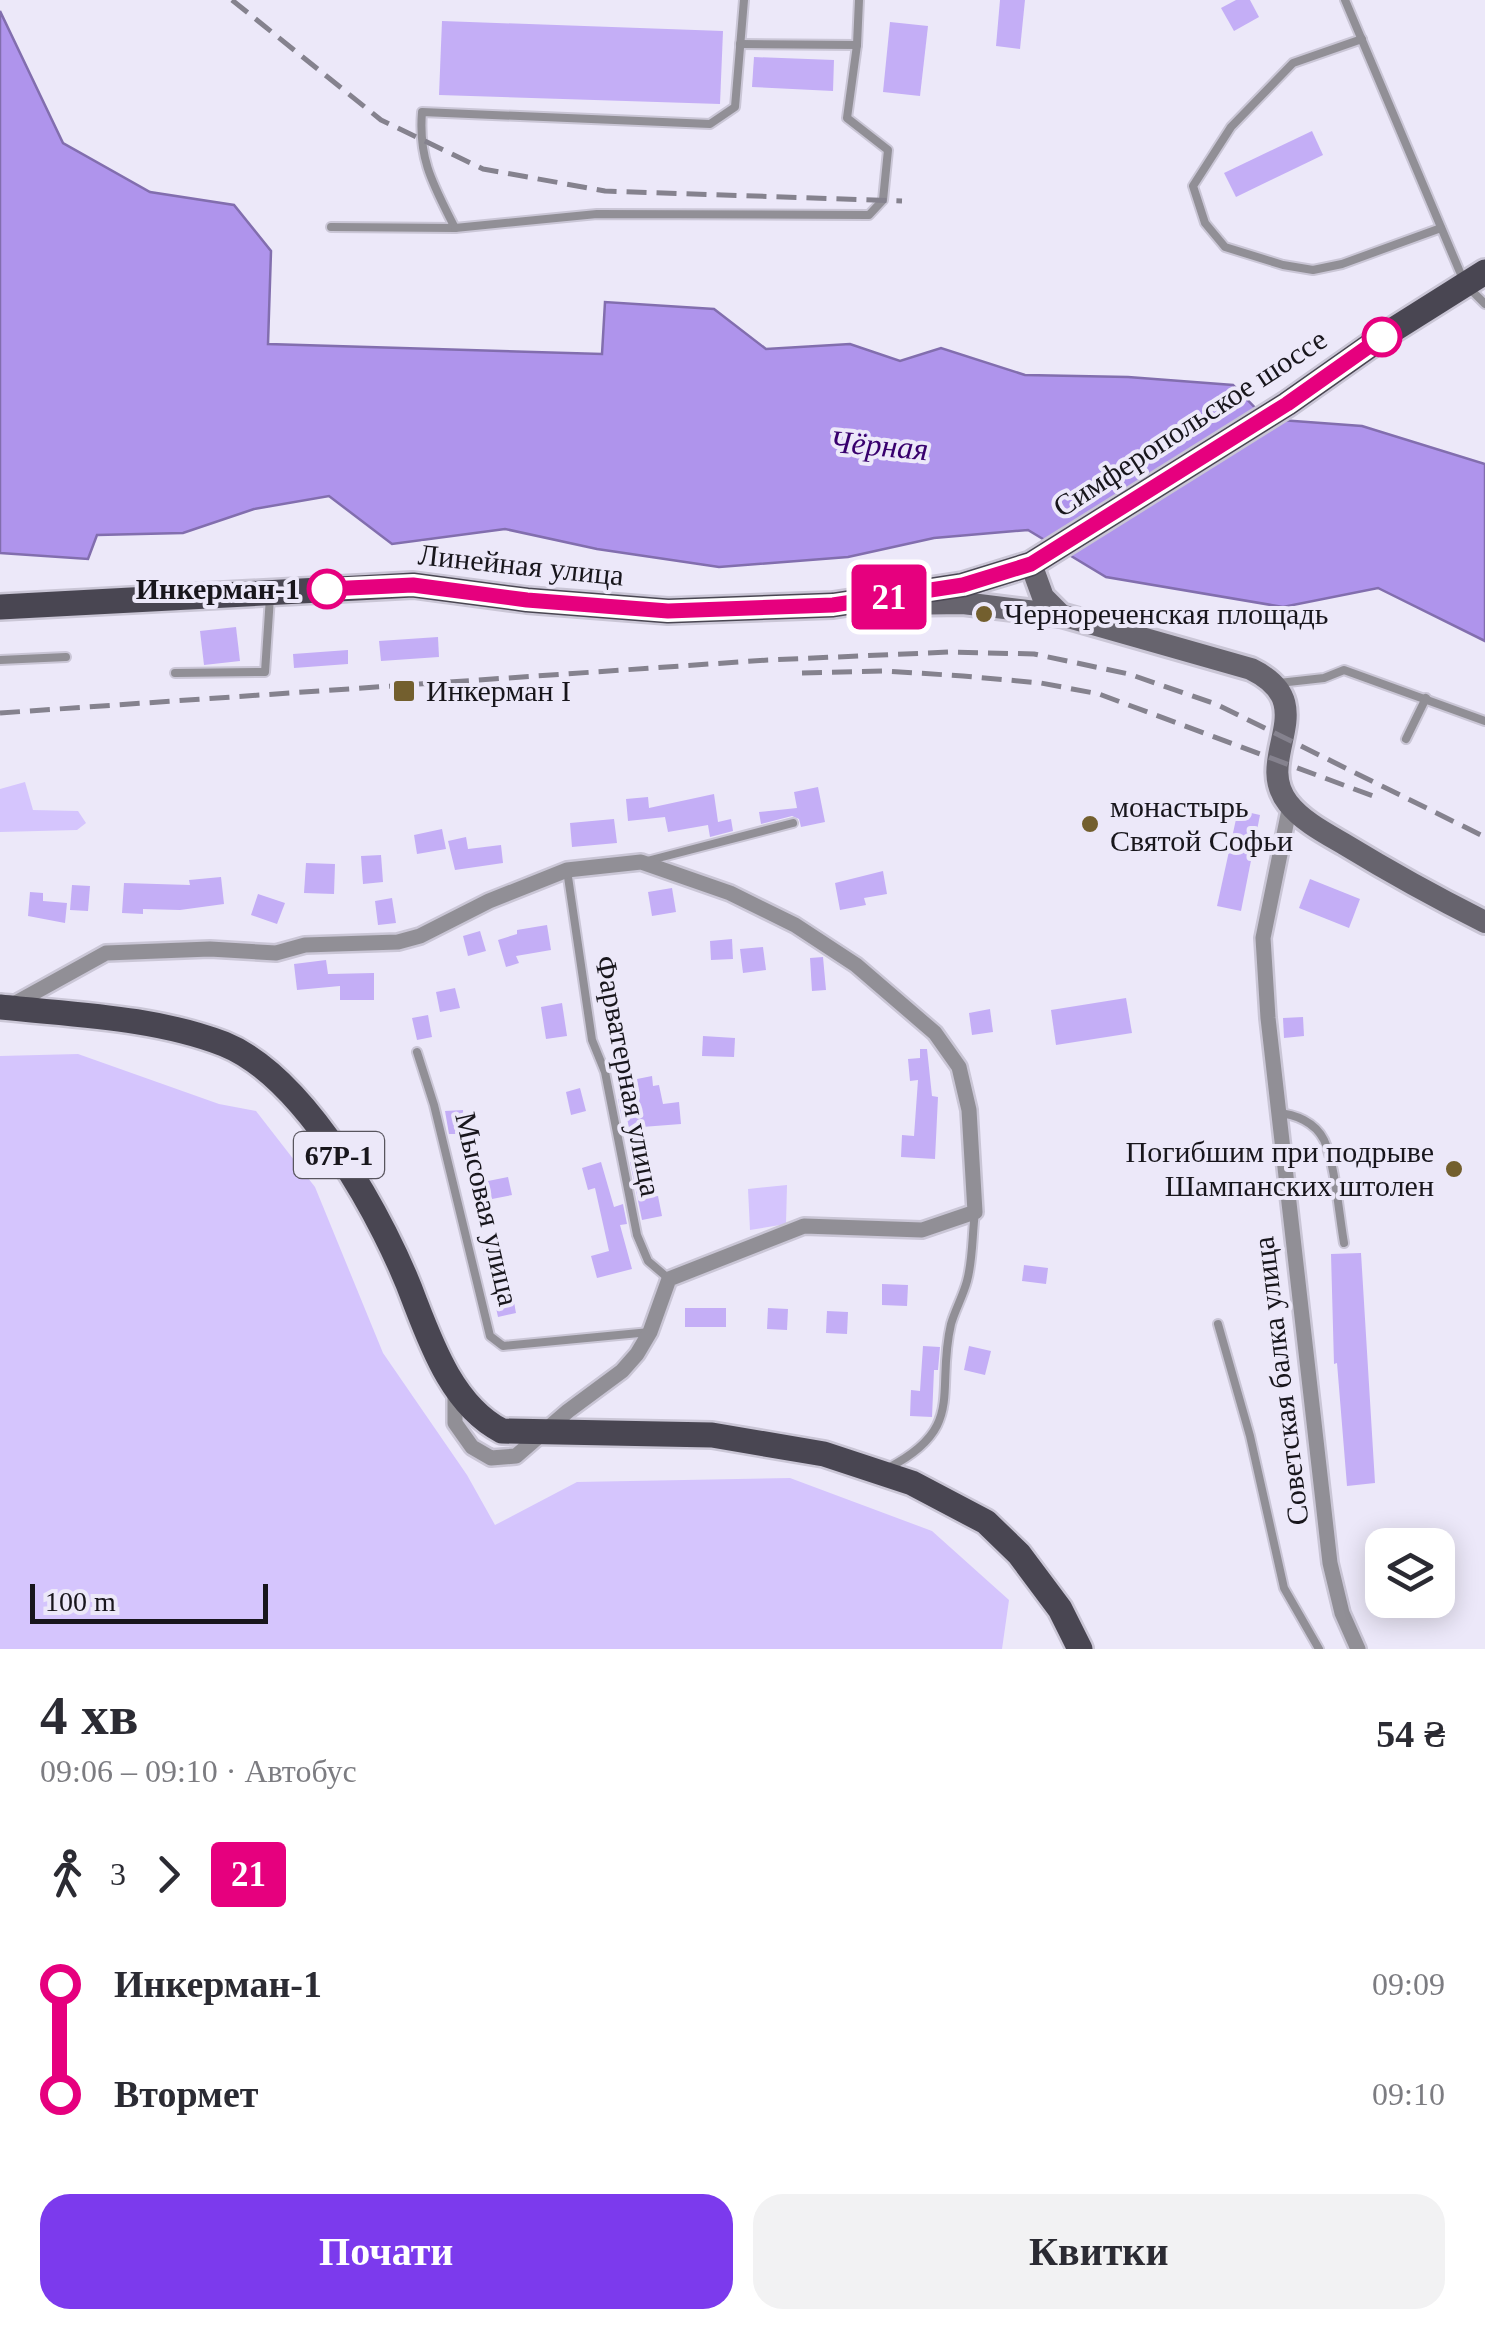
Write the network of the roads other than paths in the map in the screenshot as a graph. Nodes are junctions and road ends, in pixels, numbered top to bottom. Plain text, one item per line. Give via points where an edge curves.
1 (744, 0) edge
2 (859, 0) edge
3 (1346, 0) edge
4 (1362, 38) junction
5 (740, 44) junction
6 (857, 45) junction
7 (330, 227) dead end
8 (455, 228) junction
9 (1441, 228) junction
10 (1475, 278) edge
11 (1485, 304) edge
12 (1042, 557) junction
13 (270, 593) junction
14 (833, 605) junction
15 (0, 607) edge
16 (1061, 615) junction
17 (66, 657) dead end
18 (0, 660) edge
19 (175, 673) dead end
20 (1275, 684) junction
21 (1426, 698) junction
22 (1485, 720) edge
23 (1406, 739) dead end
24 (1290, 806) junction
25 (793, 823) dead end
26 (640, 862) junction
27 (567, 870) junction
28 (1485, 922) edge
29 (2, 1008) edge
30 (418, 1052) dead end
31 (1277, 1113) junction
32 (975, 1212) junction
33 (1344, 1243) dead end
34 (669, 1279) junction
35 (1218, 1324) dead end
36 (650, 1332) junction
37 (554, 1433) junction
38 (880, 1472) junction
39 (1080, 1649) edge
40 (1319, 1649) edge
41 (1358, 1649) edge

1 - 5 lane
2 - 6 lane
3 - 4 lane
4 - 9 lane
4 - 9 lane via 1294,63 1231,126 1194,186 1205,223 1225,247 1313,270
5 - 6 lane
5 - 8 lane via 735,107 710,124 422,112 426,168
6 - 8 lane via 848,118 888,150 883,200 869,216 597,214
7 - 8 lane
9 - 10 lane
10 - 11 lane
10 - 12 main road, Симферопольское шоссе
12 - 14 main road, Линейная улица via 963,585
12 - 16 main road via 1043,597
13 - 14 main road, Линейная улица via 413,585 668,611
13 - 15 main road, Линейная улица
13 - 19 lane via 264,672
14 - 16 main road via 963,603
16 - 20 main road via 1251,669
17 - 18 lane
20 - 21 lane via 1344,670
20 - 24 main road via 1287,712 1278,775
21 - 22 lane
21 - 23 lane
24 - 28 main road
24 - 31 street, Советская балка улица via 1263,938
25 - 26 lane
26 - 27 street
26 - 32 street via 730,893 795,925 856,964 936,1033 959,1067 969,1110
27 - 29 street via 398,942 305,944 276,953 106,953
27 - 34 lane, Фарватерная улица via 592,1040 605,1072 637,1235 648,1261
29 - 37 main road, 67Р-1 via 189,1032 229,1046 270,1074 316,1121 346,1166 468,1406 502,1430
30 - 36 lane, Мысовая улица via 490,1336 503,1346
31 - 33 lane via 1310,1123 1323,1139
31 - 41 street, Советская балка улица via 1330,1563
32 - 34 street via 922,1230 804,1226
32 - 38 lane via 968,1279 951,1326 946,1404 933,1436
34 - 36 street
35 - 40 lane via 1284,1588
36 - 37 street via 622,1371
37 - 38 main road, 67Р-1 via 712,1435 824,1454
38 - 39 main road, 67Р-1 via 986,1522 1060,1609

